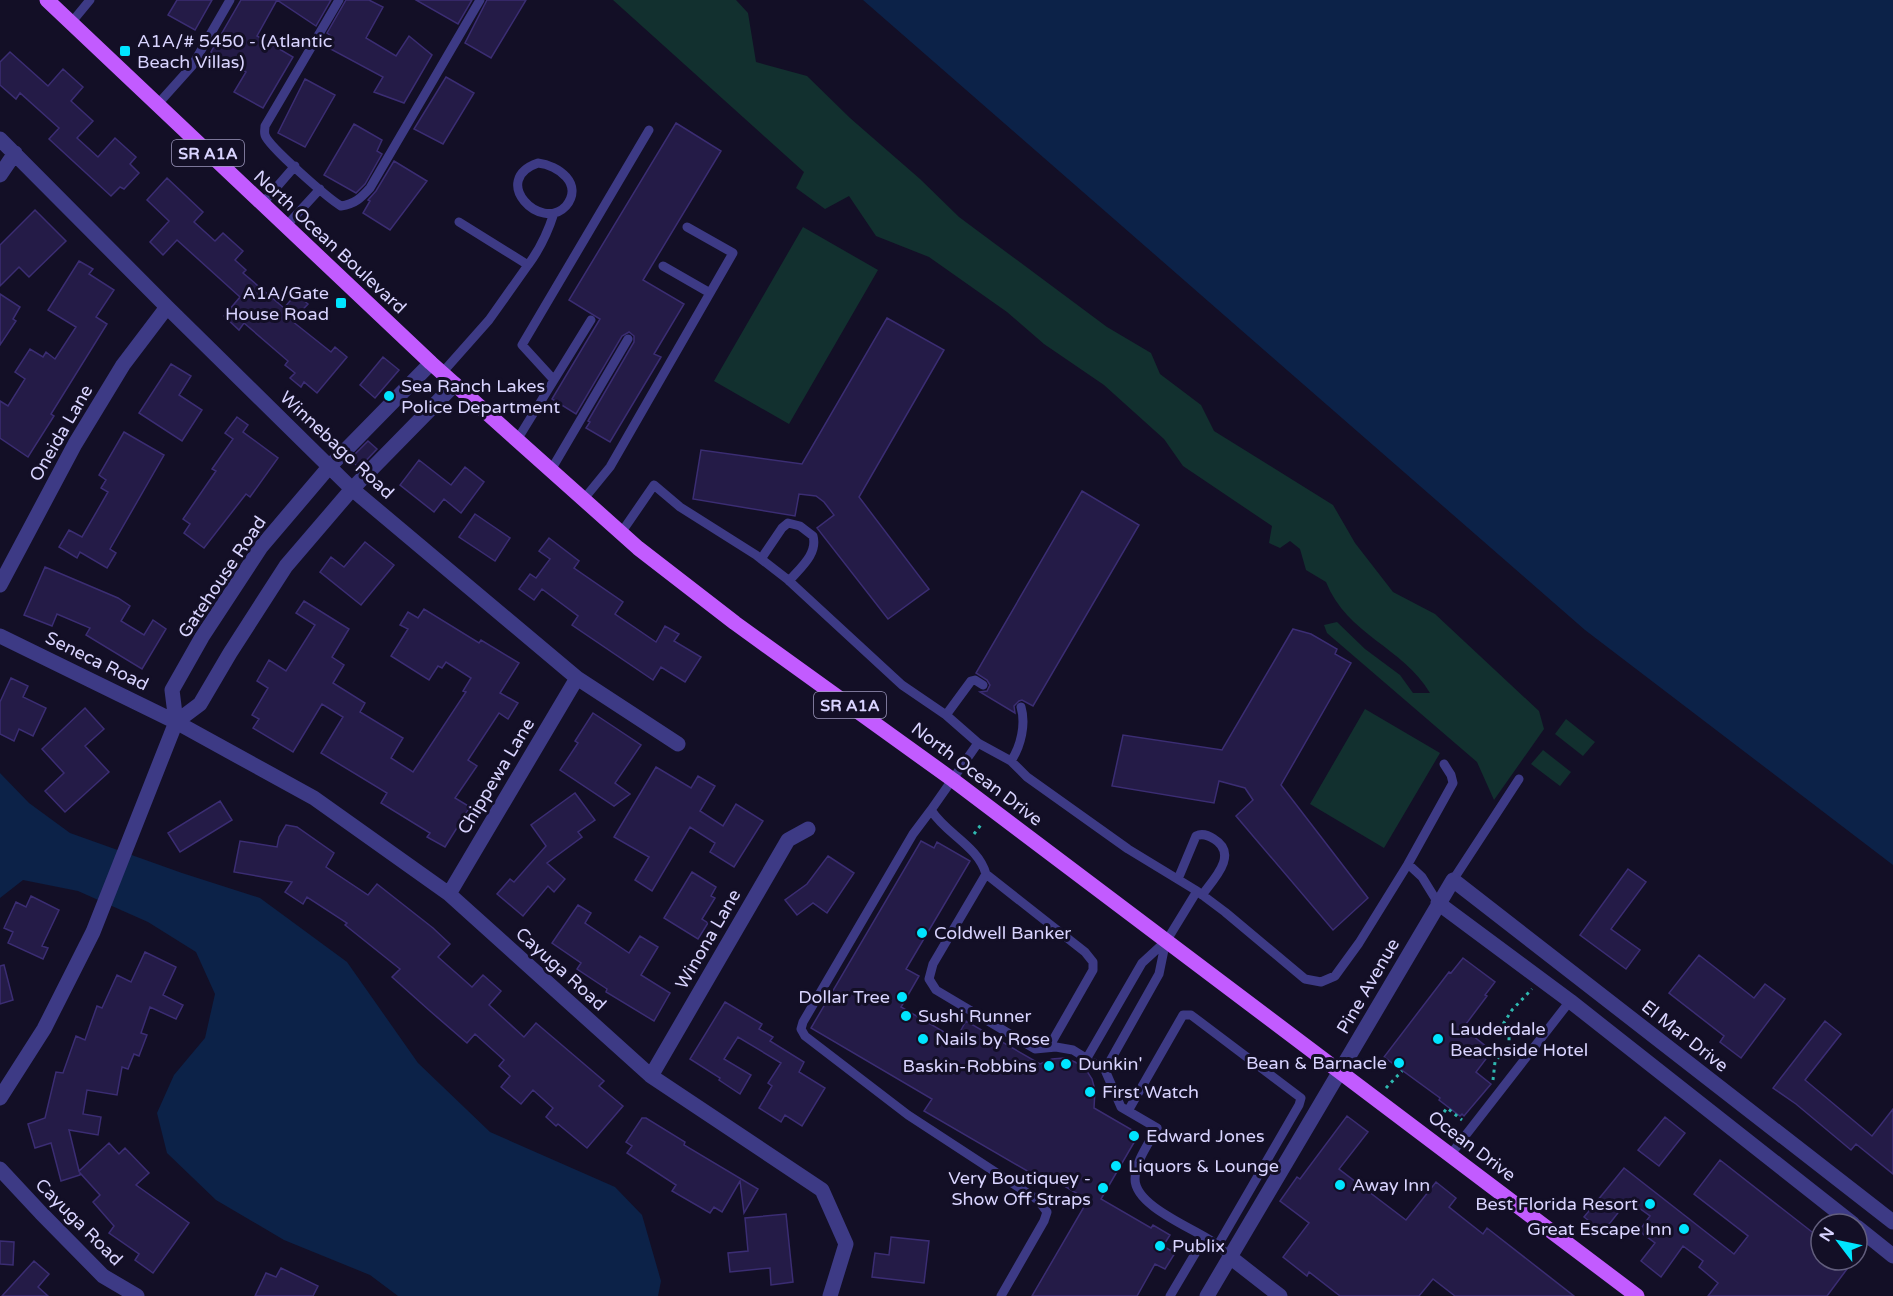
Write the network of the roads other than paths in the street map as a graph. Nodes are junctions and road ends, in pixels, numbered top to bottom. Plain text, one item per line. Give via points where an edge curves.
1 (47, 0) edge
2 (90, 0) edge
3 (230, 0) edge
4 (339, 0) edge
5 (480, 0) edge
6 (71, 23) junction
7 (158, 105) junction
8 (649, 130) dead end
9 (0, 139) edge
10 (15, 153) junction
11 (295, 166) junction
12 (0, 175) edge
13 (320, 189) junction
14 (262, 204) junction
15 (554, 213) junction
16 (459, 222) dead end
17 (286, 226) junction
18 (687, 227) dead end
19 (528, 265) junction
20 (663, 266) dead end
21 (710, 293) junction
22 (167, 308) junction
23 (591, 320) dead end
24 (628, 339) dead end
25 (436, 368) junction
26 (554, 380) junction
27 (454, 384) junction
28 (517, 440) junction
29 (329, 467) junction
30 (551, 470) junction
31 (352, 489) junction
32 (583, 500) junction
33 (621, 533) junction
34 (761, 559) junction
35 (789, 580) junction
36 (0, 585) edge
37 (0, 636) edge
38 (577, 678) junction
39 (982, 685) dead end
40 (1021, 707) dead end
41 (946, 715) junction
42 (176, 722) junction
43 (978, 743) junction
44 (678, 744) dead end
45 (1011, 761) junction
46 (1444, 764) dead end
47 (1519, 779) dead end
48 (953, 780) junction
49 (931, 810) junction
50 (808, 830) dead end
51 (1408, 864) junction
52 (986, 874) junction
53 (1178, 879) junction
54 (1453, 880) junction
55 (1200, 893) junction
56 (449, 894) junction
57 (1438, 903) junction
58 (1167, 940) junction
59 (1570, 1001) junction
60 (1049, 1047) junction
61 (1087, 1058) junction
62 (1694, 1068) junction
63 (1105, 1070) junction
64 (1341, 1072) junction
65 (651, 1076) junction
66 (1679, 1087) junction
67 (0, 1098) edge
68 (1128, 1111) junction
69 (1450, 1154) junction
70 (0, 1169) edge
71 (1838, 1212) edge
72 (1893, 1222) edge
73 (1205, 1237) junction
74 (1869, 1237) edge
75 (1218, 1245) junction
76 (1893, 1256) edge
77 (1230, 1257) junction
78 (136, 1296) edge
79 (830, 1296) edge
80 (1001, 1296) edge
81 (1170, 1296) edge
82 (1207, 1296) edge
83 (1281, 1296) edge
84 (1636, 1296) edge

1 - 6 main road, North Ocean Boulevard / SR A1A
2 - 6 lane
3 - 7 lane via 192,66
4 - 11 lane via 265,126 265,135 272,145
5 - 13 lane via 360,200 341,206
6 - 7 main road, North Ocean Boulevard / SR A1A
7 - 14 main road, North Ocean Boulevard / SR A1A
8 - 26 lane via 522,345
9 - 10 street, Winnebago Road
10 - 12 street
10 - 22 street, Winnebago Road
11 - 13 lane
11 - 14 lane
13 - 17 lane
14 - 17 main road, North Ocean Boulevard / SR A1A
15 - 15 lane via 570,201 570,182 565,174 544,164 529,166 518,181 521,199 544,213
15 - 19 lane via 547,235
16 - 19 lane
17 - 25 main road, North Ocean Boulevard / SR A1A
18 - 21 lane via 733,253
19 - 25 lane via 489,320
20 - 21 lane
21 - 32 lane via 610,467
22 - 29 street, Winnebago Road
22 - 36 street, Oneida Lane via 123,365 75,444
23 - 26 lane
24 - 30 lane
25 - 27 main road, North Ocean Drive / SR A1A
25 - 29 street, Gatehouse Road
26 - 28 lane
27 - 28 main road, North Ocean Drive / SR A1A
27 - 31 street
28 - 30 main road, North Ocean Drive / SR A1A
29 - 31 street, Winnebago Road
29 - 42 street, Gatehouse Road via 261,548 202,637 172,690
30 - 32 main road, North Ocean Drive / SR A1A
31 - 38 street, Winnebago Road
31 - 42 street via 286,566 200,704
32 - 33 main road, North Ocean Drive / SR A1A
33 - 34 lane via 654,485 680,507
33 - 48 main road, North Ocean Drive / SR A1A via 735,623
34 - 35 lane
34 - 35 lane via 788,523 807,530 813,536 814,548
35 - 41 lane via 902,685
37 - 42 street, Seneca Road
38 - 44 street, Winnebago Road
38 - 56 street, Chippewa Lane
39 - 41 lane via 971,681
40 - 45 lane via 1024,716 1020,739
41 - 43 lane
42 - 56 street, Cayuga Road via 314,798
42 - 67 street, Gatehouse Road via 93,932 44,1029
43 - 45 lane
43 - 48 lane
45 - 53 lane via 1067,806
46 - 51 lane via 1453,783
47 - 54 lane
48 - 49 lane
48 - 58 main road, North Ocean Drive / SR A1A
49 - 52 lane via 939,822 972,850
49 - 80 lane via 913,834 801,1029 908,1115 1038,1200 1047,1212
50 - 65 street, Winona Lane via 788,840
51 - 55 lane via 1335,976 1321,982 1305,979
51 - 57 lane via 1422,877
52 - 60 lane via 1093,962 1094,970
52 - 60 lane via 933,964 929,972 931,983 936,990 1035,1049
53 - 55 lane
53 - 55 lane via 1196,836 1212,837 1224,848 1226,858
54 - 57 street, Pine Avenue
54 - 62 street, El Mar Drive
55 - 58 lane
56 - 65 street, Cayuga Road
57 - 59 street
57 - 64 street, Pine Avenue
58 - 61 lane via 1142,963
58 - 63 lane via 1160,974
58 - 64 main road, North Ocean Drive / SR A1A
59 - 66 street
59 - 69 lane
60 - 61 lane via 1073,1050
61 - 63 lane
62 - 66 street
62 - 72 street, El Mar Drive
63 - 68 lane via 1121,1107
64 - 69 main road, Ocean Drive / SR A1A
64 - 77 street, Pine Avenue
65 - 79 street, Cayuga Road via 822,1190 846,1244
66 - 71 street
68 - 73 lane via 1157,1128 1137,1166 1136,1189 1155,1207
68 - 75 lane via 1184,1015 1191,1015 1208,1027 1301,1098
69 - 84 main road, Ocean Drive / SR A1A
70 - 78 street, Cayuga Road via 103,1276
73 - 75 lane
73 - 81 lane
74 - 76 street
75 - 77 lane
77 - 82 street, Pine Avenue
77 - 83 street

